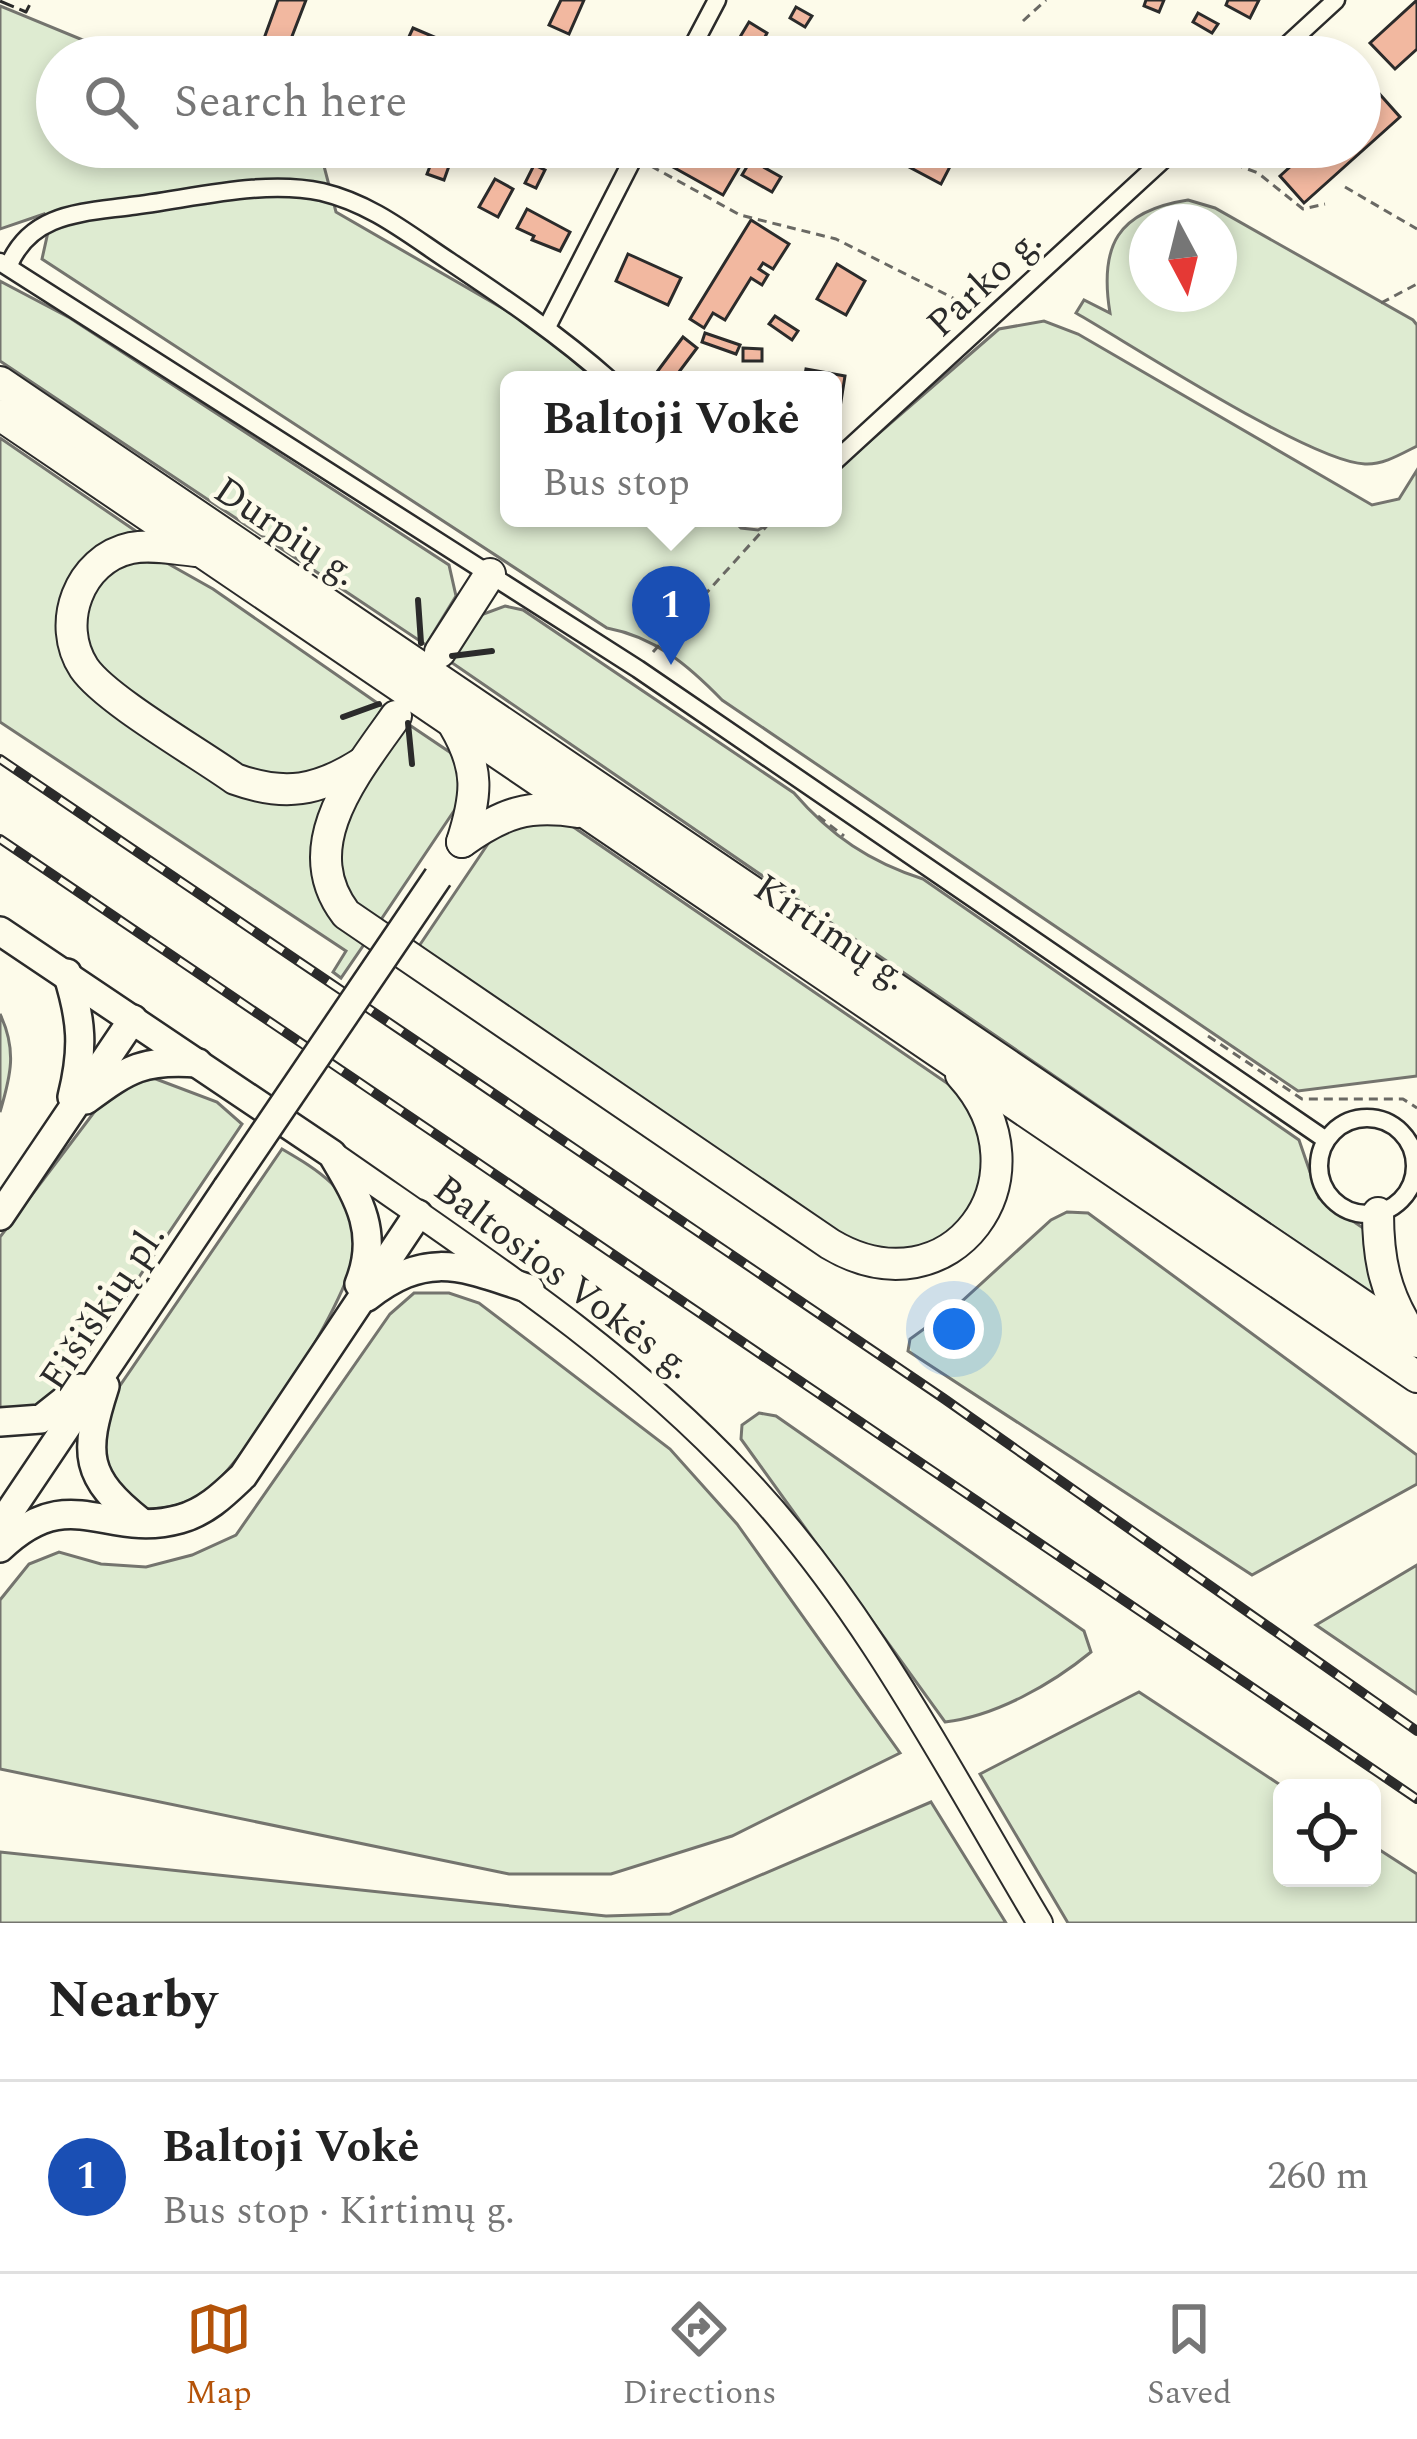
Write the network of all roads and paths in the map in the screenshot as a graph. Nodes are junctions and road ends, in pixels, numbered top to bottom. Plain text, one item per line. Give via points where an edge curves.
1 (717, 0) edge
2 (1046, 0) edge
3 (1336, 0) edge
4 (1023, 21) dead end
5 (698, 36) edge
6 (1297, 36) edge
7 (629, 168) edge
8 (663, 168) edge
9 (1154, 168) edge
10 (1245, 168) edge
11 (1345, 188) dead end
12 (1325, 205) dead end
13 (1417, 229) edge
14 (5, 264) edge
15 (1417, 284) edge
16 (1381, 304) dead end
17 (992, 317) junction
18 (548, 325) junction
19 (600, 371) edge
20 (0, 382) edge
21 (0, 415) edge
22 (842, 455) edge
23 (766, 527) edge
24 (202, 551) junction
25 (490, 574) junction
26 (440, 652) dead end
27 (653, 652) dead end
28 (396, 716) dead end
29 (451, 720) junction
30 (532, 742) joint
31 (363, 762) junction
32 (590, 813) junction
33 (462, 842) junction
34 (0, 931) edge
35 (67, 973) junction
36 (134, 1019) junction
37 (1203, 1032) dead end
38 (937, 1048) junction
39 (199, 1063) junction
40 (1417, 1108) edge
41 (68, 1113) junction
42 (1411, 1131) edge
43 (1326, 1139) junction
44 (332, 1154) junction
45 (1378, 1213) junction
46 (418, 1214) junction
47 (0, 1216) edge
48 (530, 1289) junction
49 (349, 1310) junction
50 (1417, 1342) edge
51 (114, 1358) junction
52 (1417, 1377) edge
53 (0, 1422) edge
54 (141, 1522) junction
55 (0, 1526) edge
56 (0, 1548) edge
57 (1040, 1923) edge

1 - 5 street
2 - 4 path
3 - 6 street
7 - 18 street
8 - 17 path via 740,215 836,239
9 - 17 street, Parko g.
10 - 12 path via 1303,209
11 - 13 path
14 - 18 street via 37,226 71,214 263,189 321,192 395,221
14 - 25 street
15 - 16 path
17 - 22 street, Parko g.
18 - 19 street
20 - 30 highway, Durpių g.
21 - 24 highway, Durpių g.
23 - 27 path
24 - 29 highway, Kirtimų g.
24 - 31 highway via 130,548 88,573 71,630 84,667 257,787 312,789
25 - 26 highway
25 - 43 street
28 - 31 highway
29 - 32 highway, Kirtimų g.
29 - 33 highway via 476,777
30 - 50 highway, Kirtimų g.
31 - 38 highway via 324,846 326,880 346,914 850,1256 895,1265 935,1257 970,1231 992,1198 998,1155 986,1113
32 - 33 highway via 525,807
32 - 38 highway, Kirtimų g.
33 - 51 main road, Eišiškių pl., bridge
34 - 35 main road, Baltosios Vokės g.
35 - 36 main road, Baltosios Vokės g.
35 - 41 main road via 83,1050
36 - 39 main road, Baltosios Vokės g.
36 - 41 main road
37 - 40 path via 1302,1099 1403,1100
38 - 52 highway, Kirtimų g.
39 - 41 main road via 156,1060 127,1070
39 - 44 main road, Baltosios Vokės g.
41 - 47 main road
42 - 43 street via 1365,1118
42 - 45 street via 1415,1173 1400,1201
43 - 45 street via 1319,1157 1326,1192 1355,1213
44 - 46 main road, Baltosios Vokės g.
44 - 49 main road via 365,1209 370,1242
45 - 50 highway via 1386,1288
46 - 48 main road, Baltosios Vokės g.
46 - 49 main road
48 - 49 main road via 423,1264
48 - 57 main road, Baltosios Vokės g. via 674,1406 801,1546 890,1671
49 - 54 main road via 243,1476 191,1516
51 - 53 main road via 41,1419
51 - 54 main road via 91,1456 107,1495
51 - 55 main road, Eišiškių pl.
54 - 56 main road via 56,1514 22,1526

